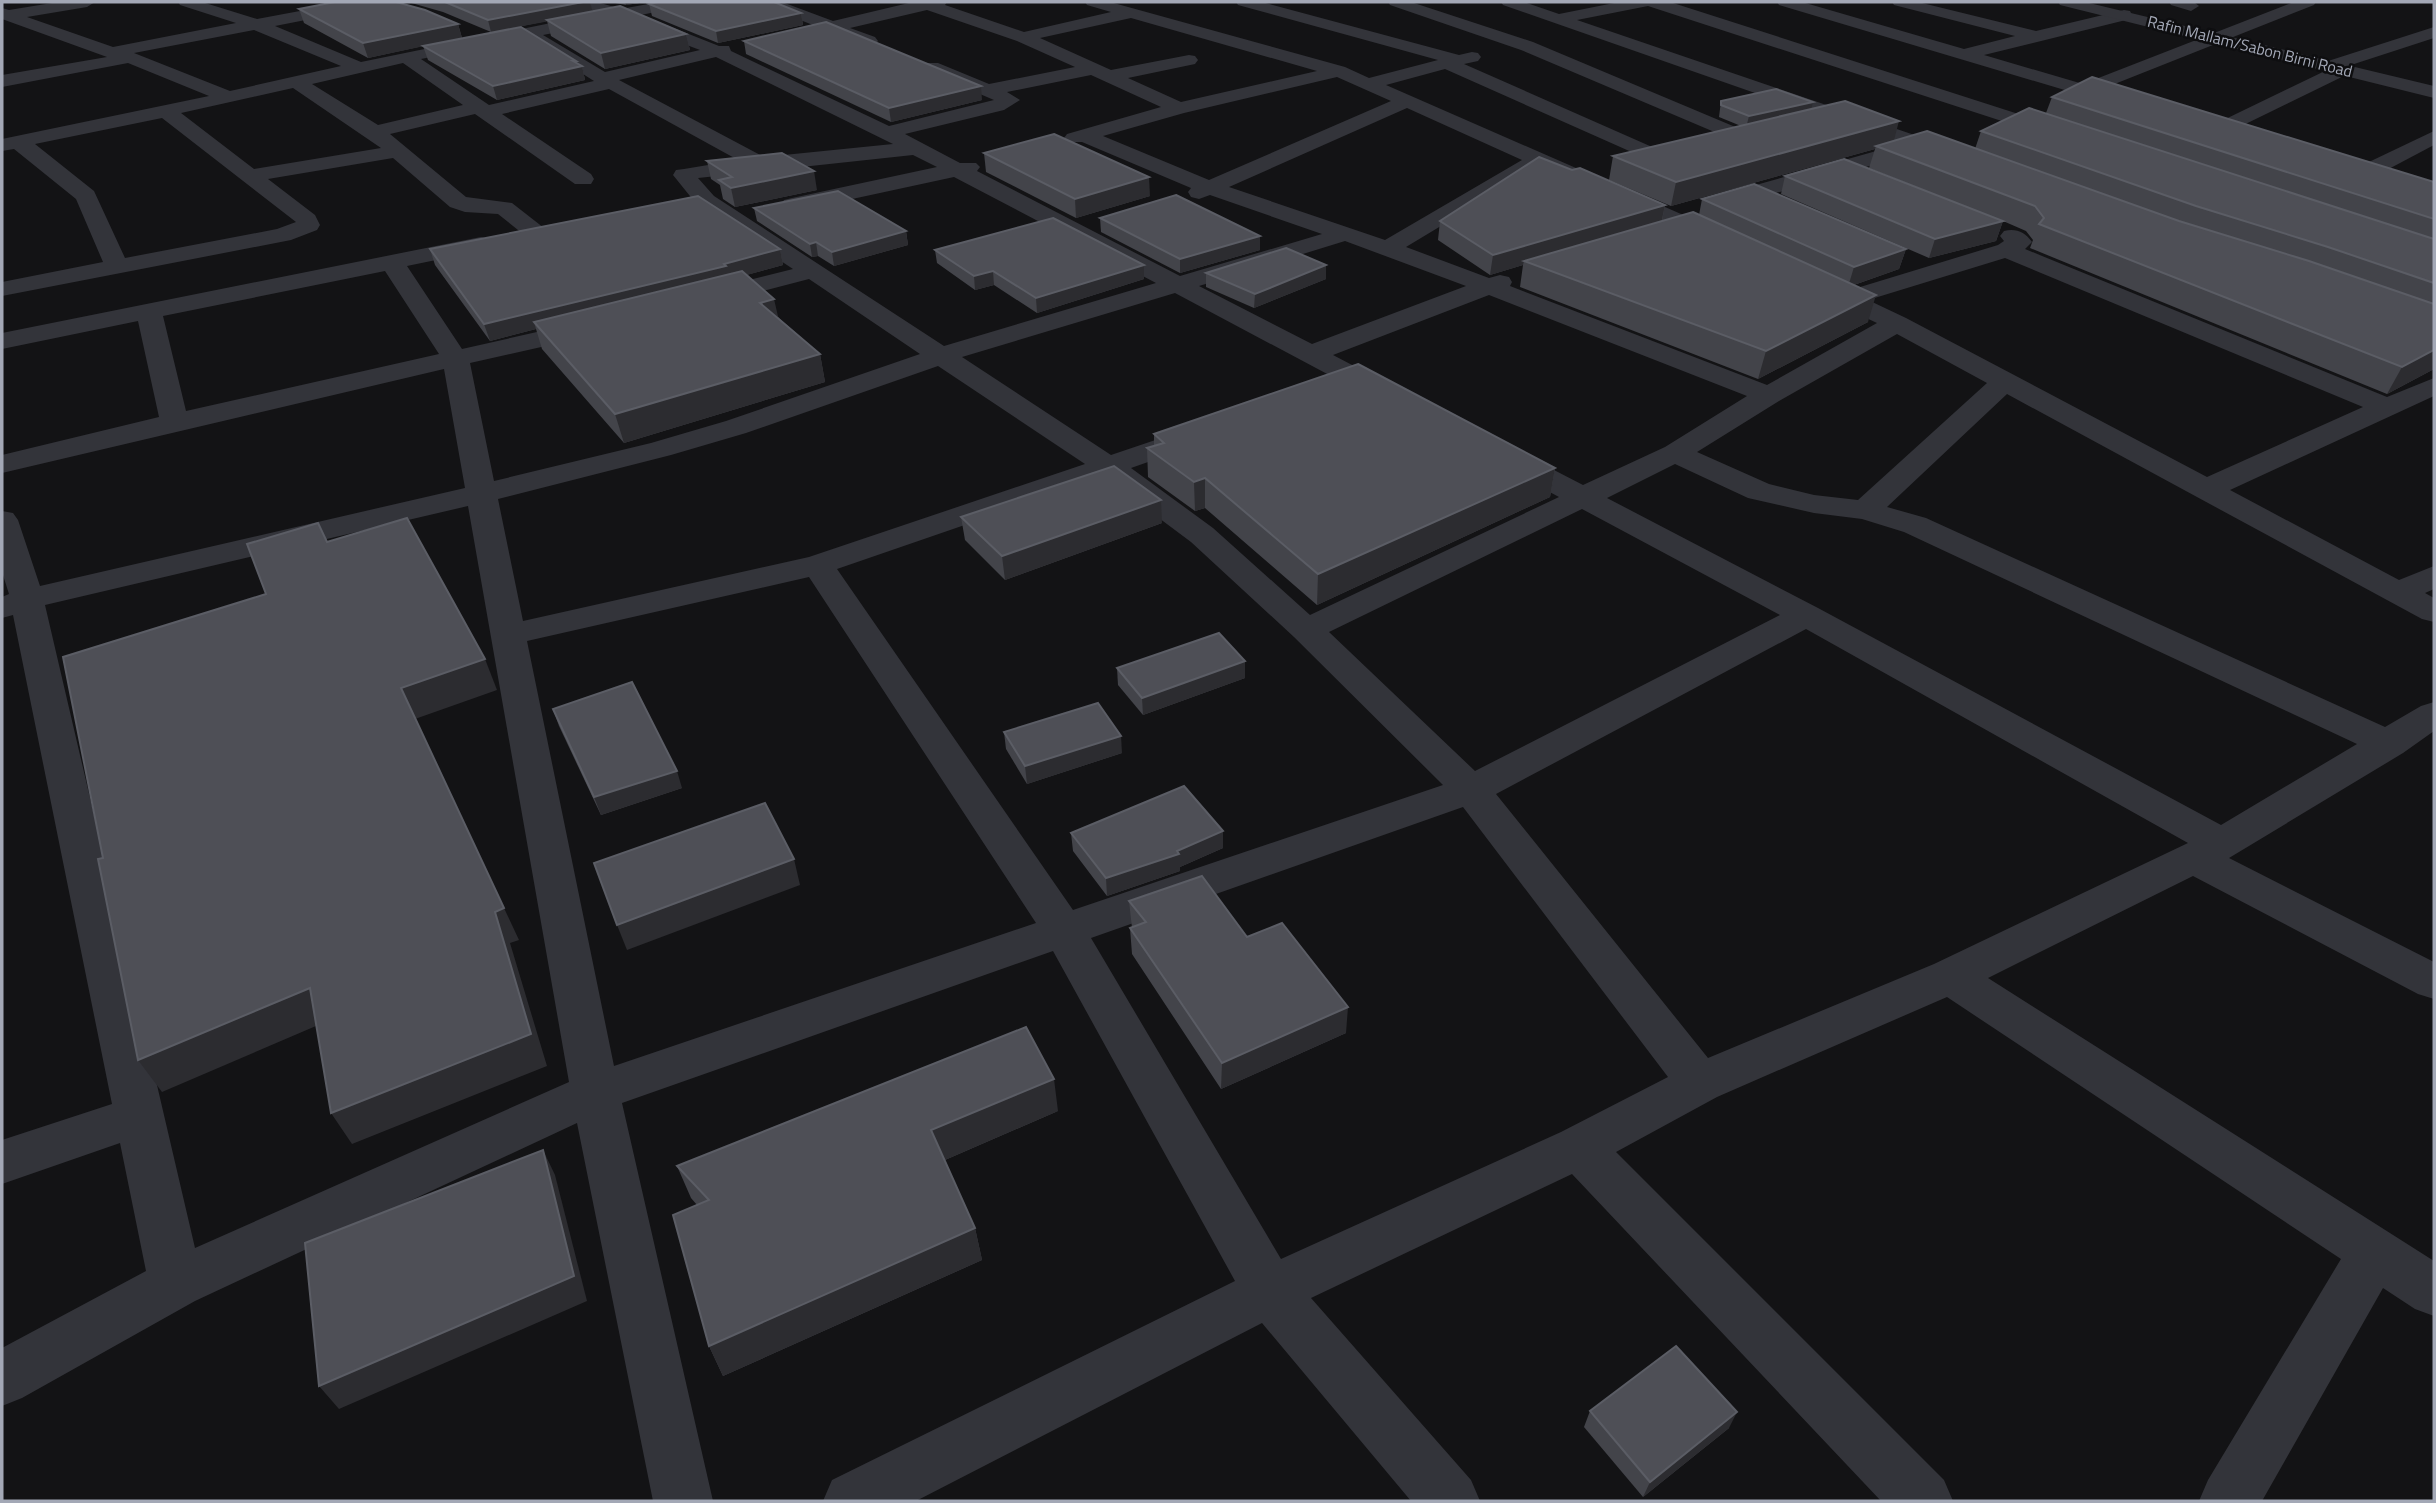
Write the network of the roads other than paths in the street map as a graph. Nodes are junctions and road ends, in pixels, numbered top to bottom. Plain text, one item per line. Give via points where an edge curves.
1 (87, 2) edge
2 (186, 2) edge
3 (372, 2) edge
4 (580, 2) edge
5 (683, 2) edge
6 (768, 2) edge
7 (1093, 2) edge
8 (1250, 2) edge
9 (1396, 2) edge
10 (1509, 2) edge
11 (1643, 2) edge
12 (1654, 2) edge
13 (1785, 2) edge
14 (1900, 2) edge
15 (1974, 2) edge
16 (2066, 2) edge
17 (2304, 2) edge
18 (929, 3) edge
19 (1935, 10) junction
20 (625, 13) junction
21 (1133, 13) junction
22 (3, 15) edge
23 (2123, 15) junction
24 (1559, 19) junction
25 (257, 24) junction
26 (1867, 25) junction
27 (832, 26) junction
28 (464, 30) edge
29 (1593, 30) junction
30 (527, 32) junction
31 (806, 32) edge
32 (2434, 32) edge
33 (60, 36) junction
34 (1023, 37) junction
35 (2037, 37) junction
36 (2216, 37) junction
37 (488, 40) junction
38 (25, 42) dead end
39 (349, 44) edge
40 (880, 46) edge
41 (1527, 46) junction
42 (323, 49) junction
43 (729, 49) junction
44 (1967, 54) junction
45 (121, 55) junction
46 (406, 57) junction
47 (916, 60) edge
48 (1189, 60) dead end
49 (1452, 62) junction
50 (2337, 67) junction
51 (360, 68) junction
52 (1339, 71) junction
53 (1102, 73) junction
54 (2, 81) edge
55 (606, 81) junction
56 (296, 82) junction
57 (1366, 84) junction
58 (2085, 89) junction
59 (988, 90) junction
60 (1930, 91) junction
61 (2434, 92) edge
62 (1784, 94) junction
63 (315, 96) junction
64 (229, 97) junction
65 (1406, 102) junction
66 (1744, 103) edge
67 (1179, 108) junction
68 (483, 109) junction
69 (1718, 109) dead end
70 (2151, 110) edge
71 (1691, 115) junction
72 (1839, 115) junction
73 (174, 117) junction
74 (2012, 118) junction
75 (1799, 125) edge
76 (375, 132) junction
77 (889, 132) junction
78 (1083, 135) junction
79 (2434, 137) edge
80 (2242, 139) edge
81 (2077, 140) edge
82 (1058, 142) edge
83 (10, 143) edge
84 (1923, 144) junction
85 (1709, 147) edge
86 (917, 148) junction
87 (398, 151) junction
88 (1685, 153) edge
89 (1661, 158) junction
90 (1536, 160) junction
91 (46, 161) junction
92 (1973, 162) edge
93 (763, 165) junction
94 (1634, 165) edge
95 (970, 167) junction
96 (1841, 167) junction
97 (13, 168) dead end
98 (1608, 171) dead end
99 (249, 176) junction
100 (1581, 177) junction
101 (583, 179) dead end
102 (1874, 181) edge
103 (2381, 183) edge
104 (1211, 188) junction
105 (1752, 193) junction
106 (1173, 200) edge
107 (680, 206) edge
108 (1788, 209) edge
109 (742, 210) junction
110 (1679, 221) junction
111 (562, 228) edge
112 (536, 233) junction
113 (1345, 234) junction
114 (1652, 237) edge
115 (1388, 248) junction
116 (1738, 248) edge
117 (1897, 256) edge
118 (392, 262) junction
119 (117, 268) junction
120 (813, 271) junction
121 (1933, 272) junction
122 (1526, 275) edge
123 (1810, 282) edge
124 (1178, 285) junction
125 (1488, 286) junction
126 (2, 289) edge
127 (1846, 299) junction
128 (680, 305) edge
129 (149, 312) junction
130 (613, 322) edge
131 (1897, 323) junction
132 (2, 341) edge
133 (942, 355) junction
134 (1311, 355) junction
135 (456, 360) junction
136 (1355, 377) junction
137 (2005, 381) junction
138 (2434, 386) edge
139 (1316, 391) edge
140 (1769, 395) junction
141 (2387, 407) junction
142 (1415, 409) edge
143 (174, 422) junction
144 (1226, 424) edge
145 (1486, 446) edge
146 (1675, 453) junction
147 (2, 464) edge
148 (1110, 467) junction
149 (2206, 489) junction
150 (481, 494) junction
151 (1582, 497) junction
152 (1865, 510) junction
153 (2, 520) edge
154 (818, 565) junction
155 (2434, 576) edge
156 (2399, 593) junction
157 (14, 604) edge
158 (2434, 612) edge
159 (1805, 615) junction
160 (1306, 630) junction
161 (508, 635) junction
162 (2434, 714) edge
163 (2389, 744) junction
164 (1472, 790) junction
165 (2208, 851) junction
166 (1063, 931) junction
167 (1950, 976) junction
168 (2434, 982) edge
169 (1700, 1083) junction
170 (595, 1092) junction
171 (138, 1116) junction
172 (1579, 1147) junction
173 (2, 1162) edge
174 (2375, 1251) junction
175 (176, 1283) junction
176 (1270, 1291) junction
177 (2434, 1291) edge
178 (2, 1378) edge
179 (683, 1501) edge
180 (853, 1501) edge
181 (1450, 1501) edge
182 (1923, 1501) edge
183 (2229, 1501) edge

1 - 22 street
2 - 25 street
3 - 25 street
4 - 20 street
5 - 20 street
6 - 27 street
7 - 21 street
8 - 49 street
9 - 41 street
10 - 24 street
11 - 24 street
12 - 60 street
13 - 26 street
14 - 19 street
15 - 19 street
16 - 23 street, Rafin Mallam/Sabon Birni Road
17 - 36 street
18 - 27 street
18 - 34 street
19 - 26 street
19 - 35 street
20 - 30 street
20 - 43 street
21 - 34 street
21 - 52 street
22 - 33 street
23 - 35 street
23 - 36 street, Rafin Mallam/Sabon Birni Road
24 - 29 street
25 - 42 street
25 - 45 street
26 - 44 street
27 - 31 street
27 - 40 street
28 - 37 street
29 - 41 street
29 - 62 street
30 - 37 street
30 - 55 street
32 - 50 street
33 - 38 street
33 - 45 street
34 - 53 street
35 - 44 street
36 - 50 street, Rafin Mallam/Sabon Birni Road
36 - 58 street
37 - 46 street
39 - 42 street
41 - 49 street
41 - 71 street
42 - 51 street
43 - 55 street
43 - 77 street
44 - 58 street
45 - 54 street
45 - 64 street
46 - 51 street
46 - 68 street
47 - 59 street
48 - 53 street
49 - 57 street
49 - 89 street
50 - 61 street, Rafin Mallam/Sabon Birni Road
50 - 80 street via 2210,129
51 - 56 street
52 - 57 street
52 - 67 street
53 - 59 street
53 - 67 street
55 - 68 street
55 - 93 street
56 - 63 street
56 - 64 street
57 - 65 street
58 - 70 street
58 - 74 street
59 - 77 street via 1010,100
60 - 72 street
60 - 74 street
62 - 66 street
62 - 72 street
63 - 73 street
63 - 76 street
64 - 73 street
65 - 90 street
65 - 104 street
67 - 78 street
68 - 76 street
68 - 101 street
69 - 71 street
71 - 85 street via 1752,137
72 - 75 street
72 - 84 street
73 - 83 street
73 - 99 street
74 - 81 street
74 - 84 street
76 - 87 street
77 - 86 street
78 - 82 street
78 - 104 street
79 - 103 street via 2351,174
83 - 91 street
84 - 92 street
84 - 96 street
86 - 93 street
86 - 95 street
87 - 99 street
87 - 112 street via 458,202 504,208
88 - 89 street
89 - 94 street
90 - 100 street
90 - 115 street
91 - 97 street
91 - 119 street via 86,196
93 - 109 street via 684,175
95 - 109 street
95 - 124 street via 1085,226
96 - 102 street
96 - 105 street
98 - 100 street
99 - 119 street via 309,225 283,235
100 - 110 street
104 - 106 street
104 - 113 street
105 - 108 street
105 - 110 street
107 - 109 street
109 - 120 street
110 - 114 street
110 - 116 street
111 - 112 street
112 - 118 street
113 - 115 street
113 - 124 street
115 - 125 street
117 - 121 street
118 - 129 street
118 - 135 street
119 - 126 street
120 - 128 street
120 - 133 street
121 - 127 street
121 - 141 street via 1999,239
122 - 125 street
123 - 127 street
124 - 133 street
124 - 134 street
125 - 134 street
125 - 140 street
127 - 131 street
129 - 132 street
129 - 143 street
130 - 135 street
131 - 137 street
131 - 140 street
133 - 148 street
133 - 150 street via 736,427
134 - 136 street
135 - 143 street
135 - 150 street
136 - 139 street
136 - 142 street
137 - 149 street
137 - 152 street
138 - 141 street
140 - 146 street
141 - 149 street
143 - 147 street
144 - 148 street
145 - 151 street
146 - 151 street
146 - 152 street via 1759,491
148 - 154 street
148 - 160 street via 1202,535
149 - 156 street
150 - 157 street
150 - 161 street
151 - 159 street
151 - 160 street
152 - 163 street via 1915,525
153 - 157 street
154 - 161 street
154 - 166 street
155 - 156 street
156 - 158 street
157 - 171 street
159 - 164 street
159 - 165 street
160 - 164 street
161 - 170 street
162 - 163 street
163 - 165 street
164 - 166 street
164 - 169 street
165 - 167 street
165 - 168 street
166 - 170 street
166 - 176 street
167 - 169 street
167 - 174 street
169 - 172 street
170 - 175 street
170 - 179 street
171 - 173 street
171 - 175 street
172 - 176 street
172 - 182 street
174 - 177 street
174 - 183 street
175 - 178 street
176 - 180 street
176 - 181 street

